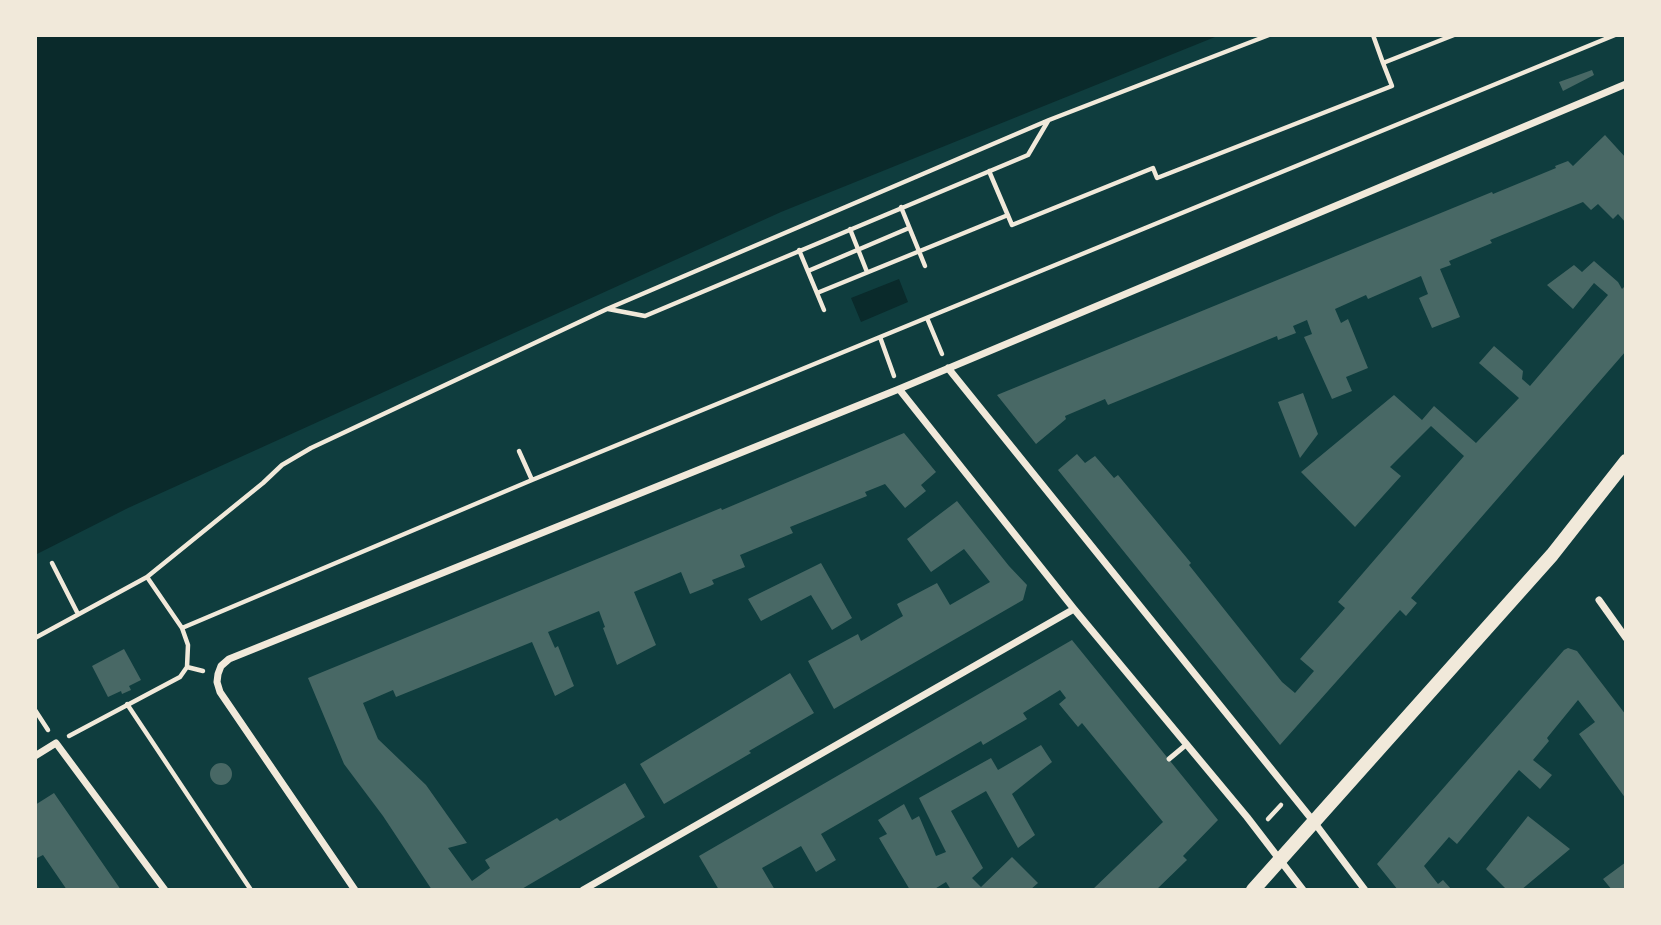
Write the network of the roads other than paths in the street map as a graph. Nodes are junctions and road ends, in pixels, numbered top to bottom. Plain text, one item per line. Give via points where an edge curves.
1 (1626, 85) edge
2 (948, 368) junction
3 (899, 389) junction
4 (1623, 467) edge
5 (1598, 600) dead end
6 (1074, 609) junction
7 (1626, 638) edge
8 (1187, 744) junction
9 (35, 756) edge
10 (1169, 759) dead end
11 (1314, 822) junction
12 (1280, 860) junction
13 (165, 890) edge
14 (355, 890) edge
15 (583, 890) edge
16 (1253, 890) edge
17 (1303, 890) edge
18 (1365, 890) edge

1 - 2 street
2 - 3 street
2 - 11 street
3 - 6 street
3 - 14 street via 238,654 221,666 220,692
4 - 11 main road via 1552,555
5 - 7 street
6 - 8 street
6 - 15 street
8 - 10 lane
8 - 12 street
9 - 13 street via 57,743
11 - 12 main road
11 - 18 street
12 - 16 main road
12 - 17 street

